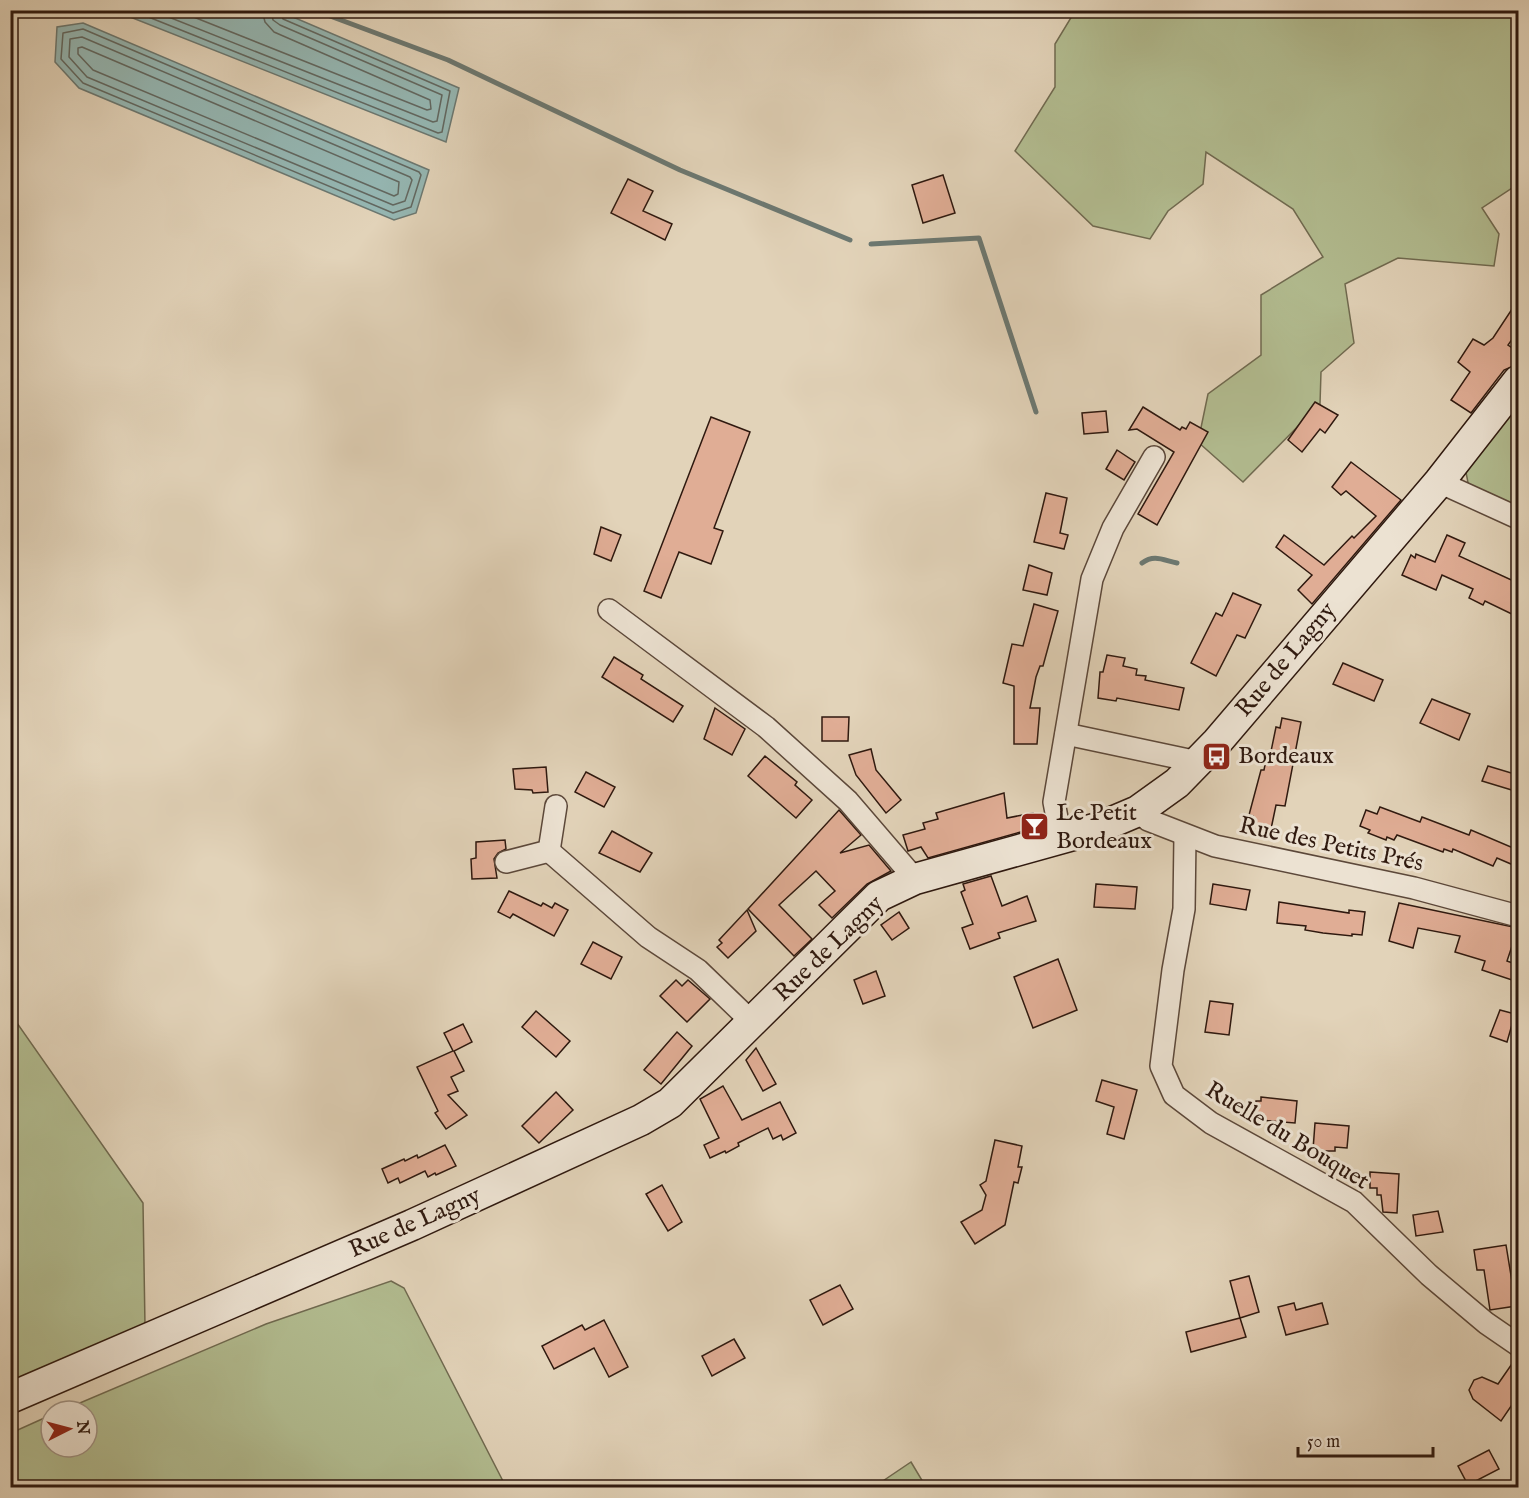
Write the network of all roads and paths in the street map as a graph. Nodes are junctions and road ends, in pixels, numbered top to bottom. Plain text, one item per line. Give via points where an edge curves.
1 (1518, 381) edge
2 (1154, 457) dead end
3 (1439, 482) junction
4 (1518, 518) edge
5 (609, 610) dead end
6 (1066, 734) junction
7 (1198, 762) junction
8 (556, 806) dead end
9 (1138, 811) junction
10 (1185, 836) junction
11 (1061, 840) junction
12 (549, 851) junction
13 (506, 862) dead end
14 (915, 879) junction
15 (1518, 916) edge
16 (753, 1023) junction
17 (1518, 1345) edge
18 (10, 1398) edge

1 - 3 main road, Rue de Lagny
2 - 6 street via 1113,528 1092,579
3 - 4 street
3 - 7 main road, Rue de Lagny
5 - 14 street via 766,727 848,801
6 - 7 street
6 - 11 street via 1054,801
7 - 9 main road, Rue de Lagny
8 - 12 street
9 - 10 street, Rue des Petits Prés via 1148,820
9 - 11 main road, Rue de Lagny
10 - 15 street, Rue des Petits Prés
10 - 17 street, Ruelle du Bouquet via 1184,909 1161,1066 1174,1095 1211,1123 1354,1202 1429,1275
11 - 14 main road, Rue de Lagny
12 - 13 street
12 - 16 street via 648,937 698,970
14 - 16 main road, Rue de Lagny via 879,896
16 - 18 main road, Rue de Lagny via 670,1103 641,1120 412,1225

